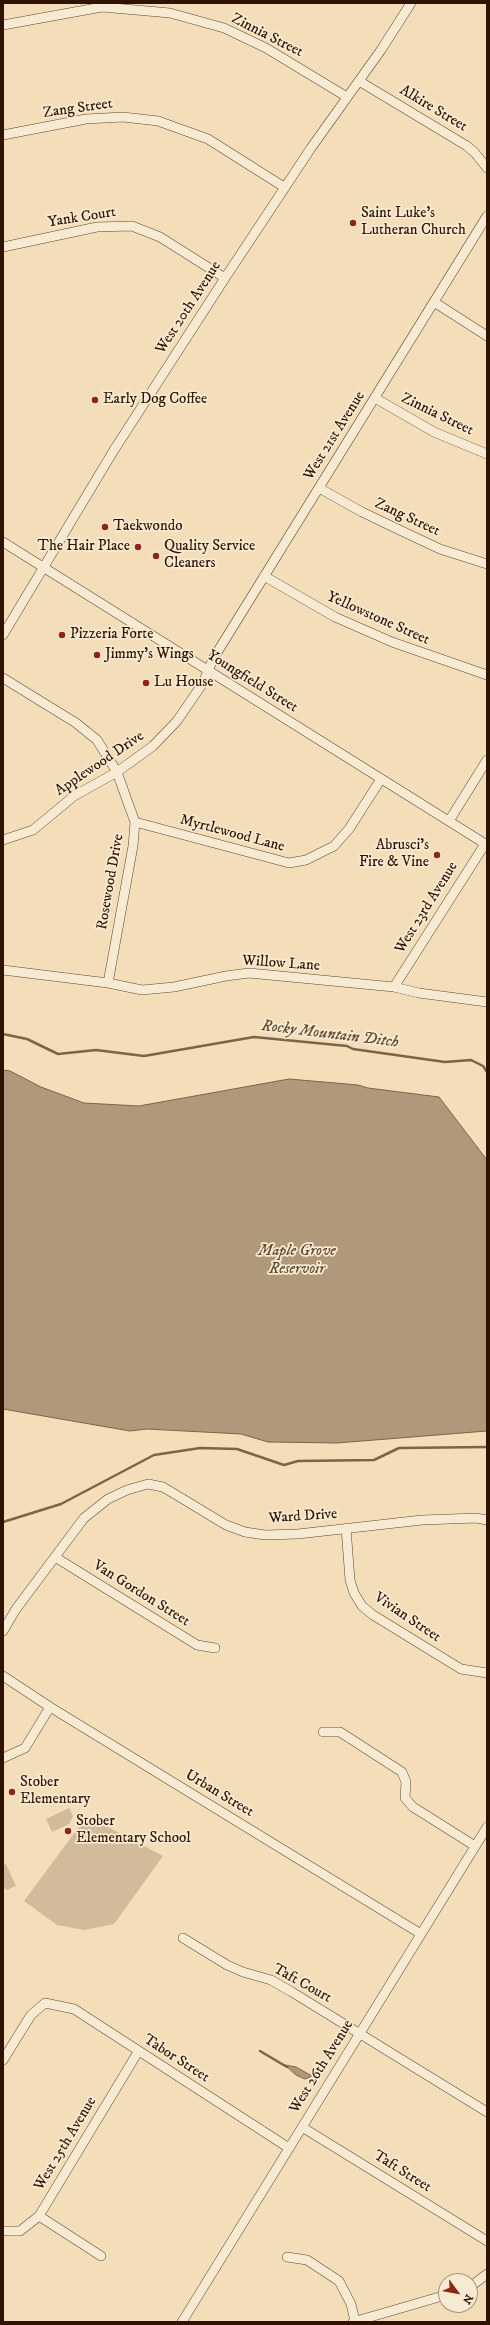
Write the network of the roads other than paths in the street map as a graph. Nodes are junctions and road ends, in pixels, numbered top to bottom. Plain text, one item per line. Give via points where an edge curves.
1 (408, 4) edge
2 (3, 25) edge
3 (359, 81) junction
4 (348, 97) junction
5 (3, 135) edge
6 (487, 168) edge
7 (284, 187) junction
8 (487, 216) edge
9 (3, 248) edge
10 (225, 278) junction
11 (434, 302) junction
12 (487, 336) edge
13 (375, 398) junction
14 (487, 454) edge
15 (319, 488) junction
16 (3, 542) edge
17 (487, 564) edge
18 (44, 568) junction
19 (264, 576) junction
20 (3, 635) edge
21 (206, 670) junction
22 (487, 675) edge
23 (3, 678) edge
24 (487, 760) edge
25 (117, 772) junction
26 (381, 779) junction
27 (449, 821) junction
28 (134, 822) junction
29 (3, 840) edge
30 (486, 844) edge
31 (3, 970) edge
32 (108, 983) junction
33 (394, 987) junction
34 (487, 1002) edge
35 (487, 1520) edge
36 (346, 1528) junction
37 (54, 1557) junction
38 (3, 1631) edge
39 (215, 1648) dead end
40 (487, 1673) edge
41 (3, 1676) edge
42 (50, 1707) junction
43 (323, 1732) dead end
44 (3, 1758) edge
45 (487, 1827) edge
46 (475, 1846) junction
47 (421, 1934) junction
48 (183, 1938) dead end
49 (359, 2033) junction
50 (138, 2052) junction
51 (3, 2060) edge
52 (487, 2112) edge
53 (302, 2127) junction
54 (289, 2148) junction
55 (39, 2216) junction
56 (3, 2231) edge
57 (487, 2241) edge
58 (101, 2256) dead end
59 (287, 2257) dead end
60 (487, 2274) edge
61 (478, 2281) edge
62 (438, 2297) edge
63 (182, 2322) edge
64 (354, 2322) edge

1 - 3 street, West 20th Avenue
2 - 4 street, Zinnia Street via 102,7 170,13 224,28 266,48
3 - 4 street, West 20th Avenue
3 - 6 street, Alkire Street via 467,146
4 - 7 street, West 20th Avenue
5 - 7 street, Zang Street via 86,119 123,117 158,121 208,139
7 - 10 street, West 20th Avenue
8 - 11 street, West 21st Avenue
9 - 10 street, Yank Court via 97,227 132,226 160,237
10 - 18 street, West 20th Avenue via 114,450
11 - 12 street
11 - 13 street, West 21st Avenue
13 - 14 street, Zinnia Street via 434,432
13 - 15 street, West 21st Avenue
15 - 17 street, Zang Street via 362,512 440,549
15 - 19 street, West 21st Avenue
16 - 18 street, Youngfield Street
18 - 20 street, West 20th Avenue
18 - 21 street, Youngfield Street
19 - 21 street, West 21st Avenue
19 - 22 street, Yellowstone Street via 335,617 392,642
21 - 25 street, Applewood Drive via 203,683 191,703 164,736
21 - 26 street, Youngfield Street
23 - 25 street, Rosewood Drive via 88,732 97,740
24 - 27 street
25 - 28 street, Rosewood Drive
25 - 29 street, Applewood Drive via 74,796 33,830
26 - 27 street, Youngfield Street
26 - 28 street, Myrtlewood Lane via 349,829 334,846 306,860 289,863
27 - 30 street, Youngfield Street
28 - 32 street, Rosewood Drive via 133,846
30 - 33 street, West 23rd Avenue
31 - 32 street, Willow Lane
32 - 33 street, Willow Lane via 148,989 174,987 249,973
33 - 34 street, Willow Lane via 418,993
35 - 36 street, Ward Drive via 422,1520
36 - 37 street, Ward Drive via 298,1534 245,1532 226,1525 163,1487 148,1484 114,1496 91,1511
36 - 40 street, Vivian Street via 350,1580 362,1606 373,1616 461,1669
37 - 38 street, Ward Drive
37 - 39 street, Van Gordon Street via 197,1645
41 - 42 street, Urban Street
42 - 44 street via 25,1748
42 - 47 street, Urban Street
43 - 46 street via 340,1732 402,1772 406,1782 405,1798 413,1807
45 - 46 street, West 26th Avenue
46 - 47 street, West 26th Avenue
47 - 49 street, West 26th Avenue
48 - 49 street, Taft Court via 227,1965 272,1980
49 - 52 street, Taft Court
49 - 53 street, West 26th Avenue
50 - 51 street, Tabor Street via 74,2009 45,2003 31,2015
50 - 54 street, Tabor Street
50 - 55 street, West 25th Avenue
53 - 54 street, West 26th Avenue
53 - 57 street, Taft Street
54 - 63 street, West 26th Avenue
55 - 56 street, West 25th Avenue via 20,2231
55 - 58 street
59 - 64 street via 307,2260 339,2281 351,2304
60 - 61 street
62 - 64 street

